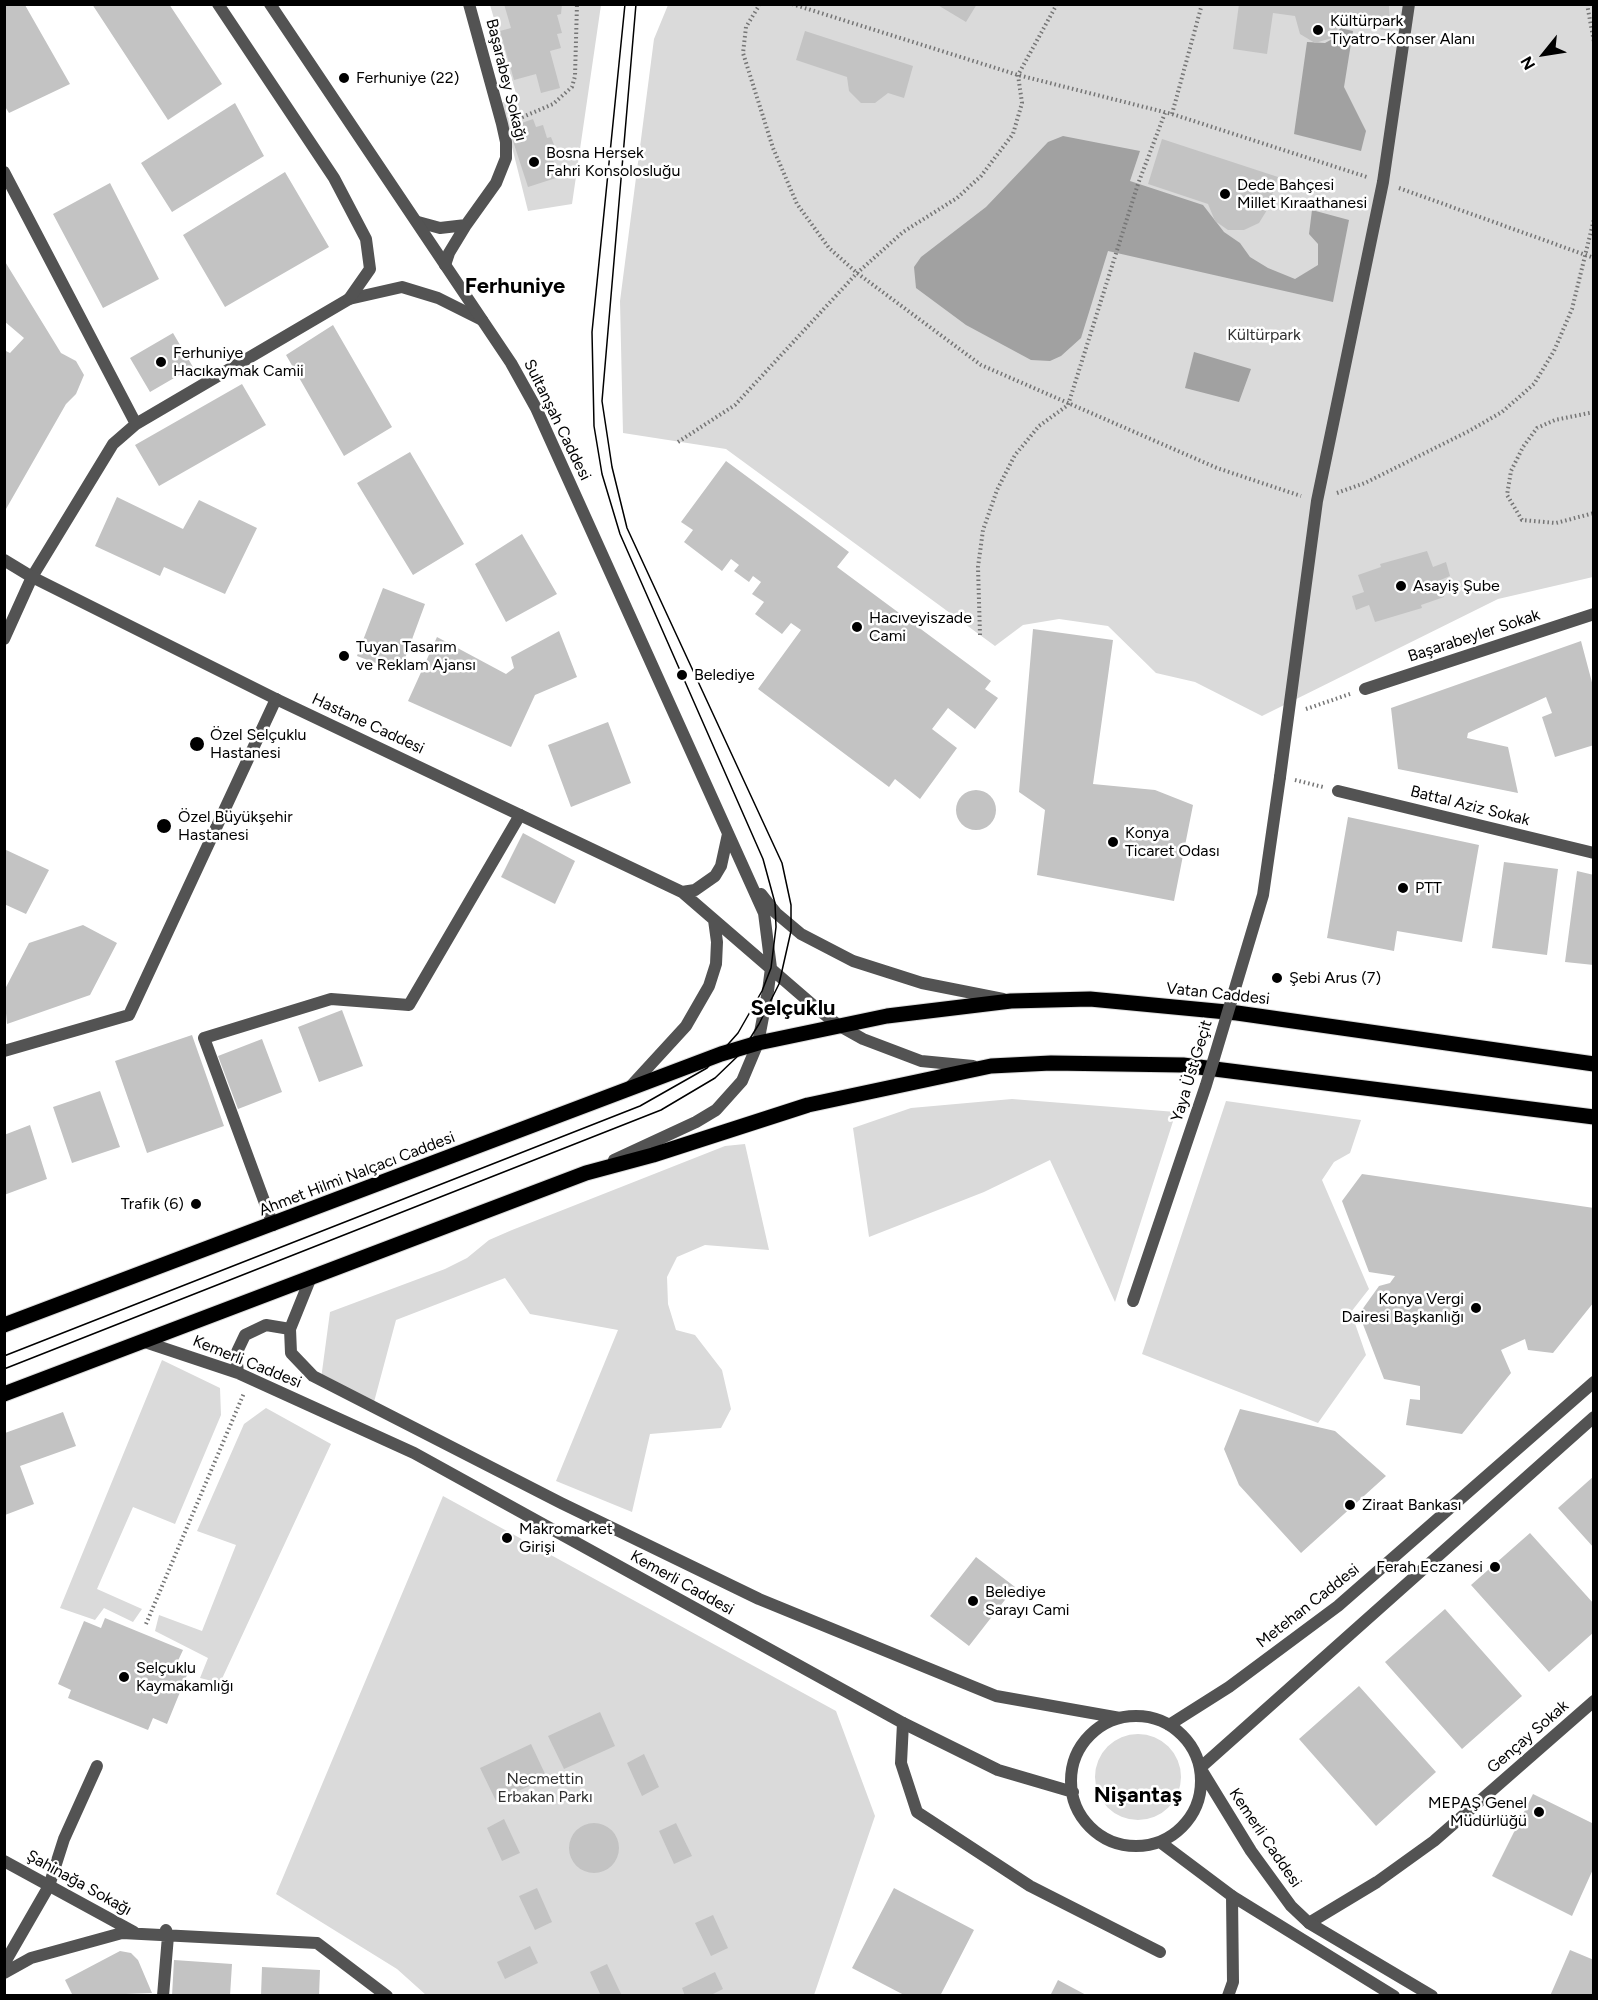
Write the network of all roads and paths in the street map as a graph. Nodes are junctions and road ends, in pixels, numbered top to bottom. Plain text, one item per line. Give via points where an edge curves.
1 (218, 4) edge
2 (270, 4) edge
3 (469, 4) edge
4 (577, 4) edge
5 (760, 4) edge
6 (792, 4) edge
7 (1057, 4) edge
8 (1202, 4) edge
9 (1409, 4) edge
10 (1587, 4) edge
11 (1593, 42) edge
12 (1018, 75) junction
13 (1172, 114) dead end
14 (502, 124) junction
15 (4, 172) edge
16 (1593, 219) edge
17 (418, 222) junction
18 (466, 225) junction
19 (445, 265) junction
20 (857, 273) junction
21 (349, 299) junction
22 (482, 320) junction
23 (1068, 405) junction
24 (1593, 412) edge
25 (136, 424) junction
26 (678, 442) dead end
27 (1317, 501) junction
28 (1593, 513) edge
29 (4, 560) edge
30 (32, 577) junction
31 (1593, 614) edge
32 (980, 635) dead end
33 (4, 639) edge
34 (1365, 689) joint
35 (276, 699) junction
36 (1288, 715) junction
37 (1280, 777) junction
38 (1338, 791) joint
39 (520, 815) junction
40 (728, 834) junction
41 (1593, 853) edge
42 (753, 884) junction
43 (682, 892) junction
44 (714, 920) junction
45 (771, 968) junction
46 (1011, 1001) junction
47 (838, 1026) junction
48 (758, 1043) junction
49 (4, 1051) edge
50 (1593, 1064) edge
51 (991, 1066) junction
52 (628, 1088) junction
53 (1593, 1117) edge
54 (586, 1173) junction
55 (273, 1225) junction
56 (311, 1277) junction
57 (1133, 1301) dead end
58 (4, 1325) edge
59 (290, 1329) junction
60 (145, 1342) junction
61 (238, 1373) junction
62 (250, 1378) junction
63 (1593, 1382) edge
64 (4, 1394) edge
65 (1593, 1418) edge
66 (146, 1624) dead end
67 (1593, 1701) edge
68 (1120, 1718) junction
69 (903, 1723) junction
70 (1168, 1725) junction
71 (97, 1766) dead end
72 (1200, 1768) junction
73 (1072, 1792) junction
74 (1160, 1842) junction
75 (4, 1861) edge
76 (49, 1886) junction
77 (1232, 1896) junction
78 (1309, 1923) junction
79 (166, 1932) junction
80 (138, 1934) junction
81 (1160, 1952) dead end
82 (4, 1964) edge
83 (4, 1973) edge
84 (163, 1995) edge
85 (387, 1995) edge
86 (1228, 1995) edge
87 (1394, 1995) edge
88 (1432, 1995) edge

1 - 21 street via 334,178 366,239 370,269
2 - 17 street, Sultanşah Caddesi
3 - 14 street, Başarabey Sokağı
4 - 14 path via 572,87 553,104
5 - 20 path via 746,27 743,53 766,127 797,204 828,248
6 - 12 path
7 - 12 path
8 - 13 path
9 - 27 street, Yaya Üst Geçit via 1383,182
10 - 11 path
12 - 20 path via 1022,103 1013,134 1000,155 957,198 903,232
12 - 23 path via 1165,113 1138,184
14 - 18 street, Başarabey Sokağı via 506,142 502,171
15 - 25 street
16 - 27 path via 1572,309 1534,384 1502,412 1469,432 1365,483
17 - 18 street via 440,228
17 - 19 street, Sultanşah Caddesi
18 - 19 street, Başarabey Sokağı
19 - 22 street, Sultanşah Caddesi
20 - 23 path via 981,365
20 - 26 path via 735,405
21 - 22 street via 402,287 438,298
21 - 25 street
22 - 40 street, Sultanşah Caddesi via 536,408
23 - 27 path via 1217,468
23 - 32 path via 1039,426 1015,455 997,490 983,530 978,567
24 - 28 path via 1537,428 1523,447 1506,495 1522,520 1556,523
25 - 30 street via 113,444
27 - 36 street, Yaya Üst Geçit
29 - 30 street, Hastane Caddesi
30 - 33 street
30 - 35 street, Hastane Caddesi
31 - 34 street, Başarabeyler Sokak
34 - 36 path
35 - 39 street, Hastane Caddesi
35 - 49 street via 129,1015
36 - 37 street, Yaya Üst Geçit
37 - 38 path
37 - 57 street, Yaya Üst Geçit, bridge via 1263,895 1206,1084
38 - 41 street, Battal Aziz Sokak
39 - 43 street, Hastane Caddesi
39 - 55 street via 409,1005 331,999 204,1038
40 - 42 street, Sultanşah Caddesi
40 - 43 street via 715,876 695,890
42 - 45 street via 764,913
42 - 46 street via 776,913 825,949 922,983
43 - 44 street, Hastane Caddesi
44 - 45 street, Hastane Caddesi
44 - 52 street via 716,964 709,986 686,1026
45 - 47 street, Hastane Caddesi
45 - 48 street
46 - 47 main road, Vatan Caddesi
46 - 50 main road, Vatan Caddesi via 1090,999 1237,1013
47 - 48 main road, Vatan Caddesi
47 - 51 street, Hastane Caddesi via 921,1061
48 - 52 main road, Ahmet Hilmi Nalçacı Caddesi
48 - 54 street via 742,1082 716,1110
51 - 53 main road via 1183,1065
51 - 54 main road via 808,1106
52 - 55 main road, Ahmet Hilmi Nalçacı Caddesi
54 - 56 main road
55 - 58 main road, Ahmet Hilmi Nalçacı Caddesi
56 - 59 street
56 - 60 main road
59 - 61 street via 266,1325 245,1335 236,1354
59 - 68 street, Kemerli Caddesi via 291,1353 313,1376 759,1599 996,1696
60 - 61 street, Kemerli Caddesi
60 - 64 main road
61 - 62 street, Kemerli Caddesi
62 - 66 path
62 - 69 street, Kemerli Caddesi via 414,1453
63 - 70 street, Metehan Caddesi via 1338,1606 1229,1687
65 - 72 street
67 - 78 street, Gençay Sokak via 1434,1841 1377,1882
68 - 70 street via 1137,1716
68 - 73 street via 1087,1738 1077,1754
69 - 73 street, Kemerli Caddesi via 998,1770
69 - 81 street via 901,1763 917,1812 1030,1886
70 - 72 street via 1188,1743
71 - 76 street via 64,1839
72 - 74 street via 1201,1786 1189,1820
72 - 78 street, Kemerli Caddesi via 1270,1880
73 - 74 street via 1090,1826 1105,1838 1141,1846
74 - 77 street
75 - 76 street, Şahinağa Sokağı
76 - 80 street, Şahinağa Sokağı
76 - 82 street
77 - 86 street via 1233,1982
77 - 87 street
78 - 88 street, Kemerli Caddesi
79 - 80 street
79 - 84 street
79 - 85 street via 317,1943
80 - 83 street via 122,1933 31,1958

